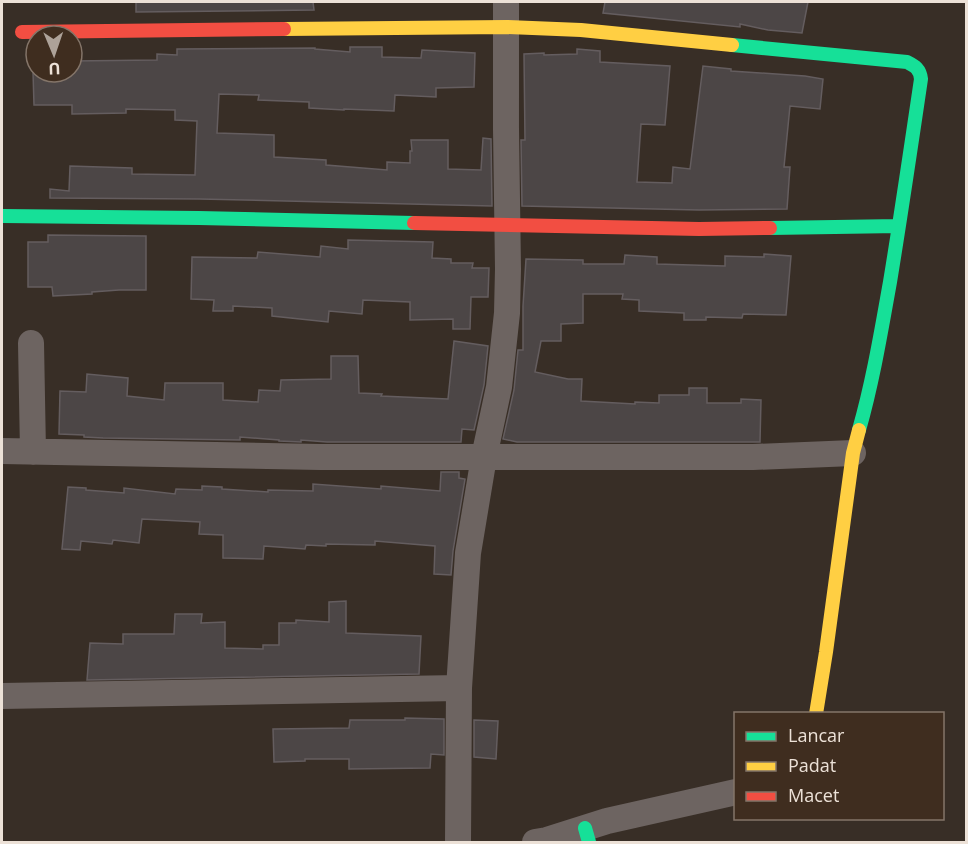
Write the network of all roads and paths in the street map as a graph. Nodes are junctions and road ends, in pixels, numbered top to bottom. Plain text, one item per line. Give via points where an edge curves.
1 (506, 2) edge
2 (507, 27) junction
3 (22, 32) dead end
4 (2, 216) edge
5 (508, 225) junction
6 (899, 226) junction
7 (31, 343) dead end
8 (2, 451) edge
9 (33, 452) junction
10 (853, 453) junction
11 (484, 457) junction
12 (459, 688) junction
13 (2, 696) edge
14 (816, 712) edge
15 (734, 792) edge
16 (587, 835) edge
17 (458, 843) edge
18 (535, 843) edge

1 - 2 street
2 - 3 street
2 - 5 street
2 - 6 street via 581,30 913,65 921,79
4 - 5 street
5 - 6 street via 699,229
5 - 11 street via 507,313 499,387
6 - 10 street via 870,391
7 - 9 street
8 - 9 street
9 - 11 street
10 - 11 street
10 - 14 street
11 - 12 street via 468,553
12 - 13 street
12 - 17 street
15 - 16 street via 607,821
16 - 18 street

